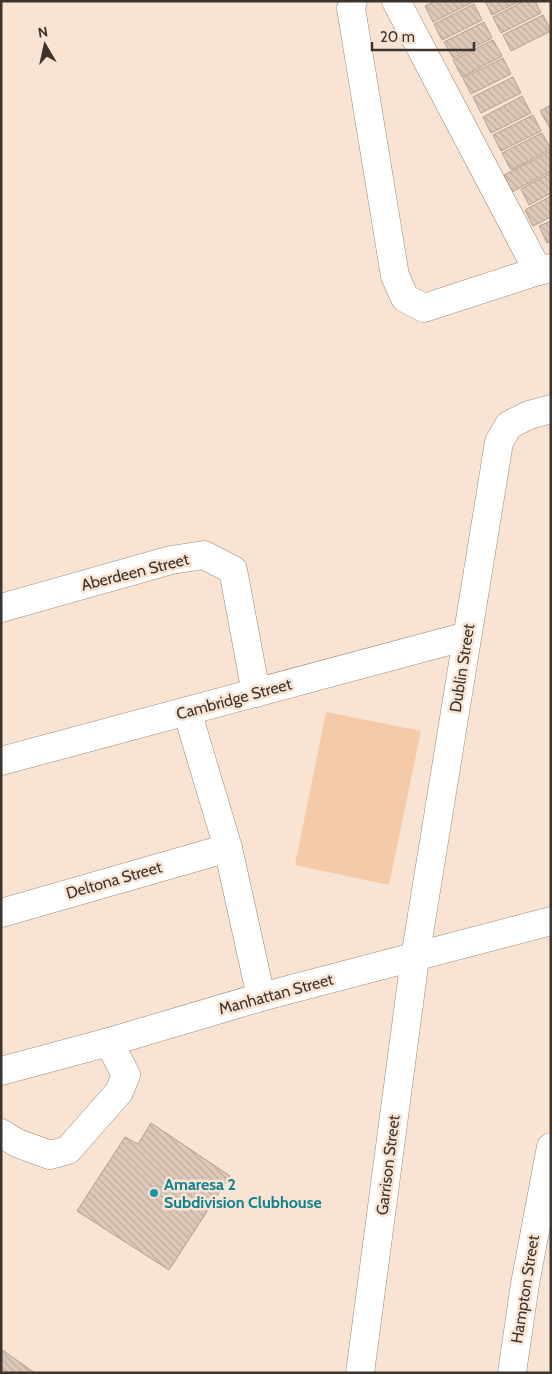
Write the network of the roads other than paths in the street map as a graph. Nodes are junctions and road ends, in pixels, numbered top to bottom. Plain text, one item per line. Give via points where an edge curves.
1 (353, 1) edge
2 (396, 1) edge
3 (544, 269) edge
4 (551, 408) edge
5 (1, 608) edge
6 (467, 636) junction
7 (256, 693) junction
8 (187, 711) junction
9 (1, 761) edge
10 (228, 848) junction
11 (1, 913) edge
12 (551, 921) edge
13 (415, 958) junction
14 (261, 997) junction
15 (109, 1042) junction
16 (1, 1070) edge
17 (1, 1133) edge
18 (551, 1147) edge
19 (360, 1373) edge
20 (512, 1373) edge

1 - 3 street via 351,8 395,276 405,298 424,308
2 - 3 street
4 - 6 street, Dublin Street via 509,425 499,442
5 - 7 street, Aberdeen Street via 171,560 204,555 233,570
6 - 7 street, Cambridge Street
6 - 13 street, Dublin Street
7 - 8 street, Cambridge Street
8 - 9 street, Cambridge Street
8 - 10 street
10 - 11 street, Deltona Street
10 - 14 street
12 - 13 street, Manhattan Street
13 - 14 street, Manhattan Street
13 - 19 street, Garrison Street
14 - 15 street, Manhattan Street
15 - 16 street, Manhattan Street
15 - 17 street via 126,1075 119,1092 68,1150 50,1155 17,1143
18 - 20 street, Hampton Street

